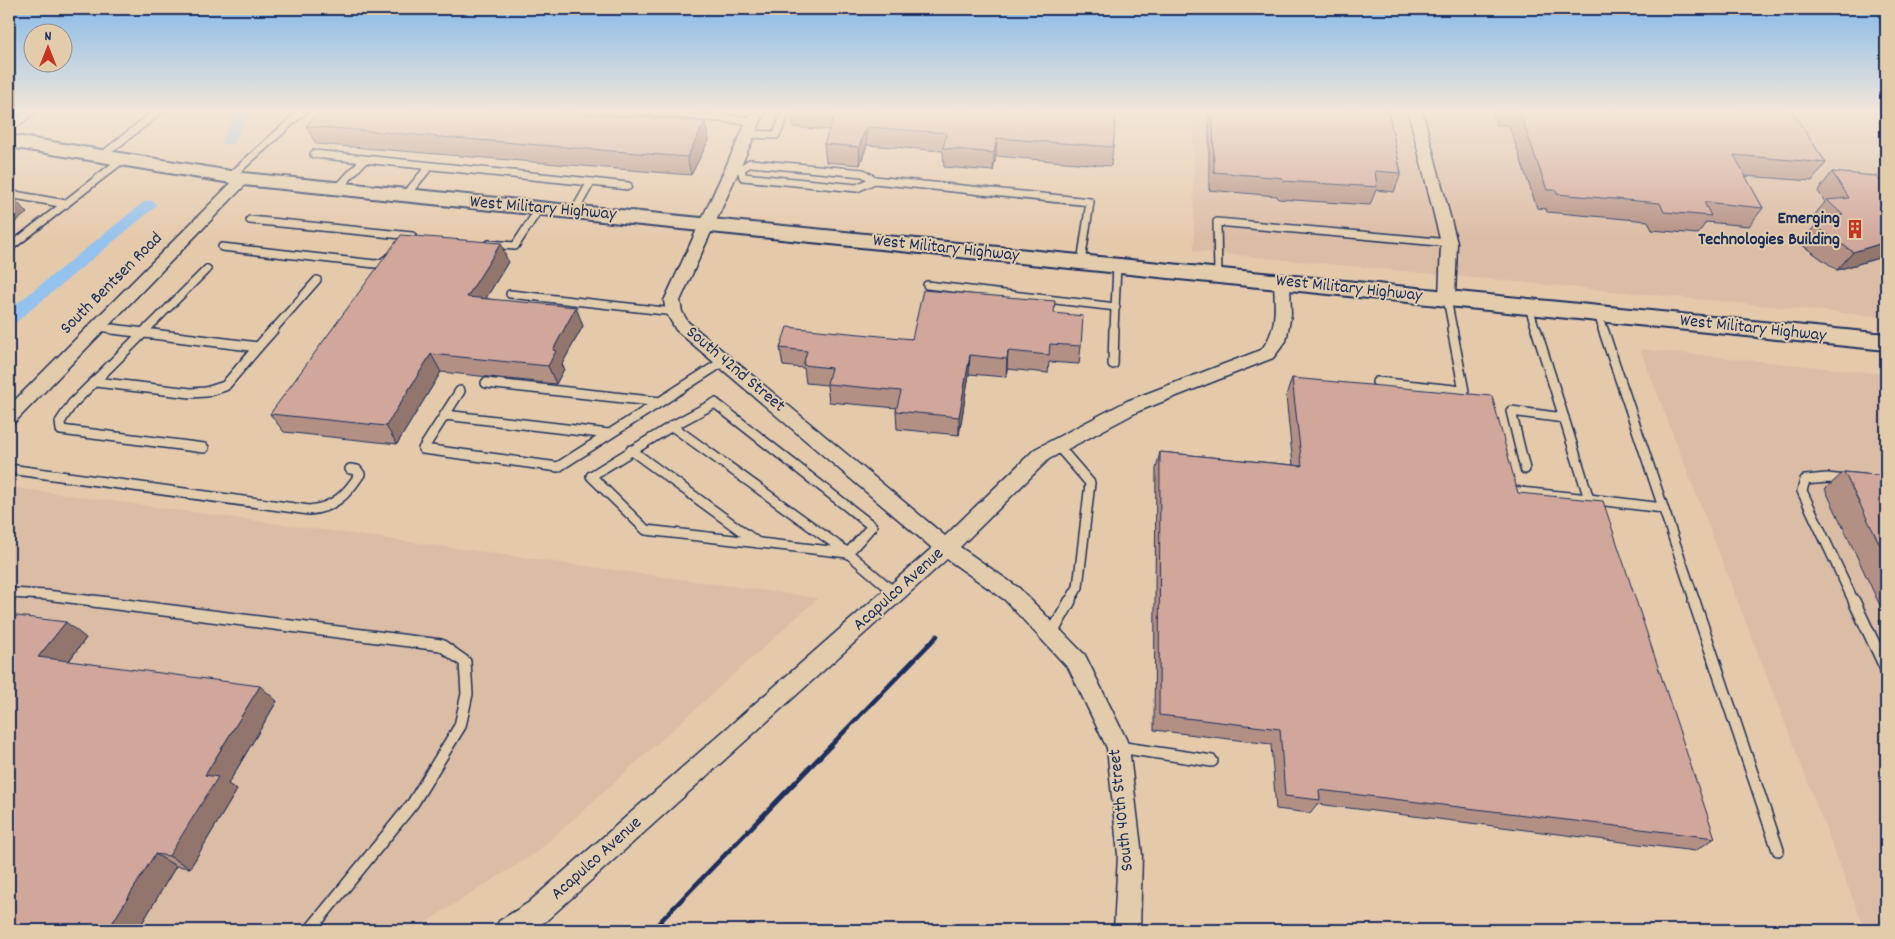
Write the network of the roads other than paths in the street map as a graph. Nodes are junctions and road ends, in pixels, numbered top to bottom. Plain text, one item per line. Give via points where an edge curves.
1 (89, 154) edge
2 (105, 154) edge
3 (261, 154) edge
4 (314, 154) dead end
5 (740, 154) edge
6 (1426, 154) edge
7 (102, 156) junction
8 (122, 159) junction
9 (364, 160) junction
10 (429, 167) junction
11 (736, 169) junction
12 (237, 178) junction
13 (874, 180) junction
14 (591, 182) junction
15 (628, 186) dead end
16 (337, 189) junction
17 (9, 194) edge
18 (405, 196) junction
19 (66, 204) junction
20 (539, 209) junction
21 (574, 212) junction
22 (250, 220) dead end
23 (708, 225) junction
24 (418, 237) edge
25 (476, 242) edge
26 (1449, 243) junction
27 (222, 247) dead end
28 (9, 248) edge
29 (395, 252) edge
30 (1081, 262) junction
31 (1118, 266) junction
32 (207, 269) dead end
33 (1218, 276) junction
34 (317, 280) dead end
35 (1282, 283) junction
36 (927, 285) dead end
37 (510, 294) dead end
38 (1447, 299) junction
39 (1116, 307) junction
40 (1528, 307) junction
41 (674, 312) junction
42 (1598, 314) junction
43 (98, 326) junction
44 (145, 332) junction
45 (1886, 342) edge
46 (258, 347) junction
47 (724, 361) junction
48 (1113, 364) dead end
49 (95, 382) junction
50 (486, 382) dead end
51 (1377, 382) dead end
52 (460, 391) dead end
53 (660, 402) junction
54 (445, 415) junction
55 (9, 417) edge
56 (1564, 418) junction
57 (672, 426) junction
58 (609, 434) junction
59 (1058, 446) junction
60 (204, 448) dead end
61 (631, 450) junction
62 (9, 468) edge
63 (1525, 468) dead end
64 (350, 469) dead end
65 (1857, 481) edge
66 (1511, 491) edge
67 (1589, 499) junction
68 (1664, 508) junction
69 (758, 543) junction
70 (946, 548) junction
71 (848, 553) junction
72 (9, 593) edge
73 (895, 593) junction
74 (1051, 635) junction
75 (1886, 669) edge
76 (1118, 747) junction
77 (1212, 761) dead end
78 (1778, 850) dead end
79 (310, 930) edge
80 (508, 930) edge
81 (1127, 930) edge

1 - 7 main road, West Military Highway
2 - 7 lane
3 - 12 lane
4 - 9 lane
5 - 11 street, South 42nd Street
6 - 26 street
7 - 8 main road, West Military Highway
8 - 12 main road, West Military Highway
8 - 19 lane
9 - 10 lane
9 - 16 lane
10 - 14 lane
10 - 18 lane
11 - 13 lane via 750,162 863,174
11 - 13 lane via 743,177 857,188
11 - 23 street, South 42nd Street
12 - 16 main road, West Military Highway
12 - 43 street, South Bentsen Road
13 - 30 lane via 1090,202
14 - 15 lane
14 - 21 lane
16 - 18 main road, West Military Highway
17 - 19 lane
18 - 20 main road, West Military Highway
19 - 28 lane
20 - 21 main road, West Military Highway
20 - 25 lane via 515,246
21 - 23 main road, West Military Highway
22 - 24 lane
23 - 30 main road, West Military Highway
23 - 41 street, South 42nd Street via 672,301
26 - 33 lane via 1217,222
26 - 38 street
27 - 29 lane via 375,264
30 - 31 main road, West Military Highway
31 - 33 main road, West Military Highway
31 - 39 lane
32 - 44 lane
33 - 35 main road, West Military Highway
34 - 46 lane
35 - 38 main road, West Military Highway
35 - 59 street, Acapulco Avenue via 1282,323 1278,341 1267,354 1133,406
36 - 39 lane
37 - 41 lane
38 - 40 main road, West Military Highway
38 - 51 lane via 1464,391
39 - 48 lane
40 - 42 main road, West Military Highway
40 - 56 lane
41 - 47 street, South 42nd Street via 682,326
42 - 45 main road, West Military Highway
42 - 68 lane
43 - 44 lane
43 - 55 street, South Bentsen Road
44 - 46 lane
44 - 49 lane
46 - 49 lane via 225,386 206,392
47 - 53 lane
47 - 70 street, South 42nd Street
49 - 60 lane via 66,412 60,422 61,430
50 - 53 lane
52 - 54 lane
53 - 58 lane
54 - 58 lane
54 - 58 lane via 423,449 558,467
56 - 63 lane via 1512,411
56 - 67 lane
57 - 61 lane
57 - 71 lane
57 - 71 lane via 715,403 872,526
59 - 70 street, Acapulco Avenue via 1042,454
59 - 74 lane via 1090,483 1078,587
61 - 69 lane
61 - 69 lane via 591,476 646,530
62 - 64 lane via 309,510 320,510 344,497 360,474
65 - 75 lane via 1805,480 1802,491
66 - 67 lane
67 - 68 lane
68 - 78 lane
69 - 71 lane
70 - 73 street, Acapulco Avenue
70 - 74 street, South 40th Street via 1012,594
71 - 73 lane
72 - 79 lane via 441,645 465,662 467,694 460,726 413,803
73 - 80 street, Acapulco Avenue via 537,912
74 - 76 street, South 40th Street via 1077,662
76 - 77 lane
76 - 81 street, South 40th Street via 1130,854

